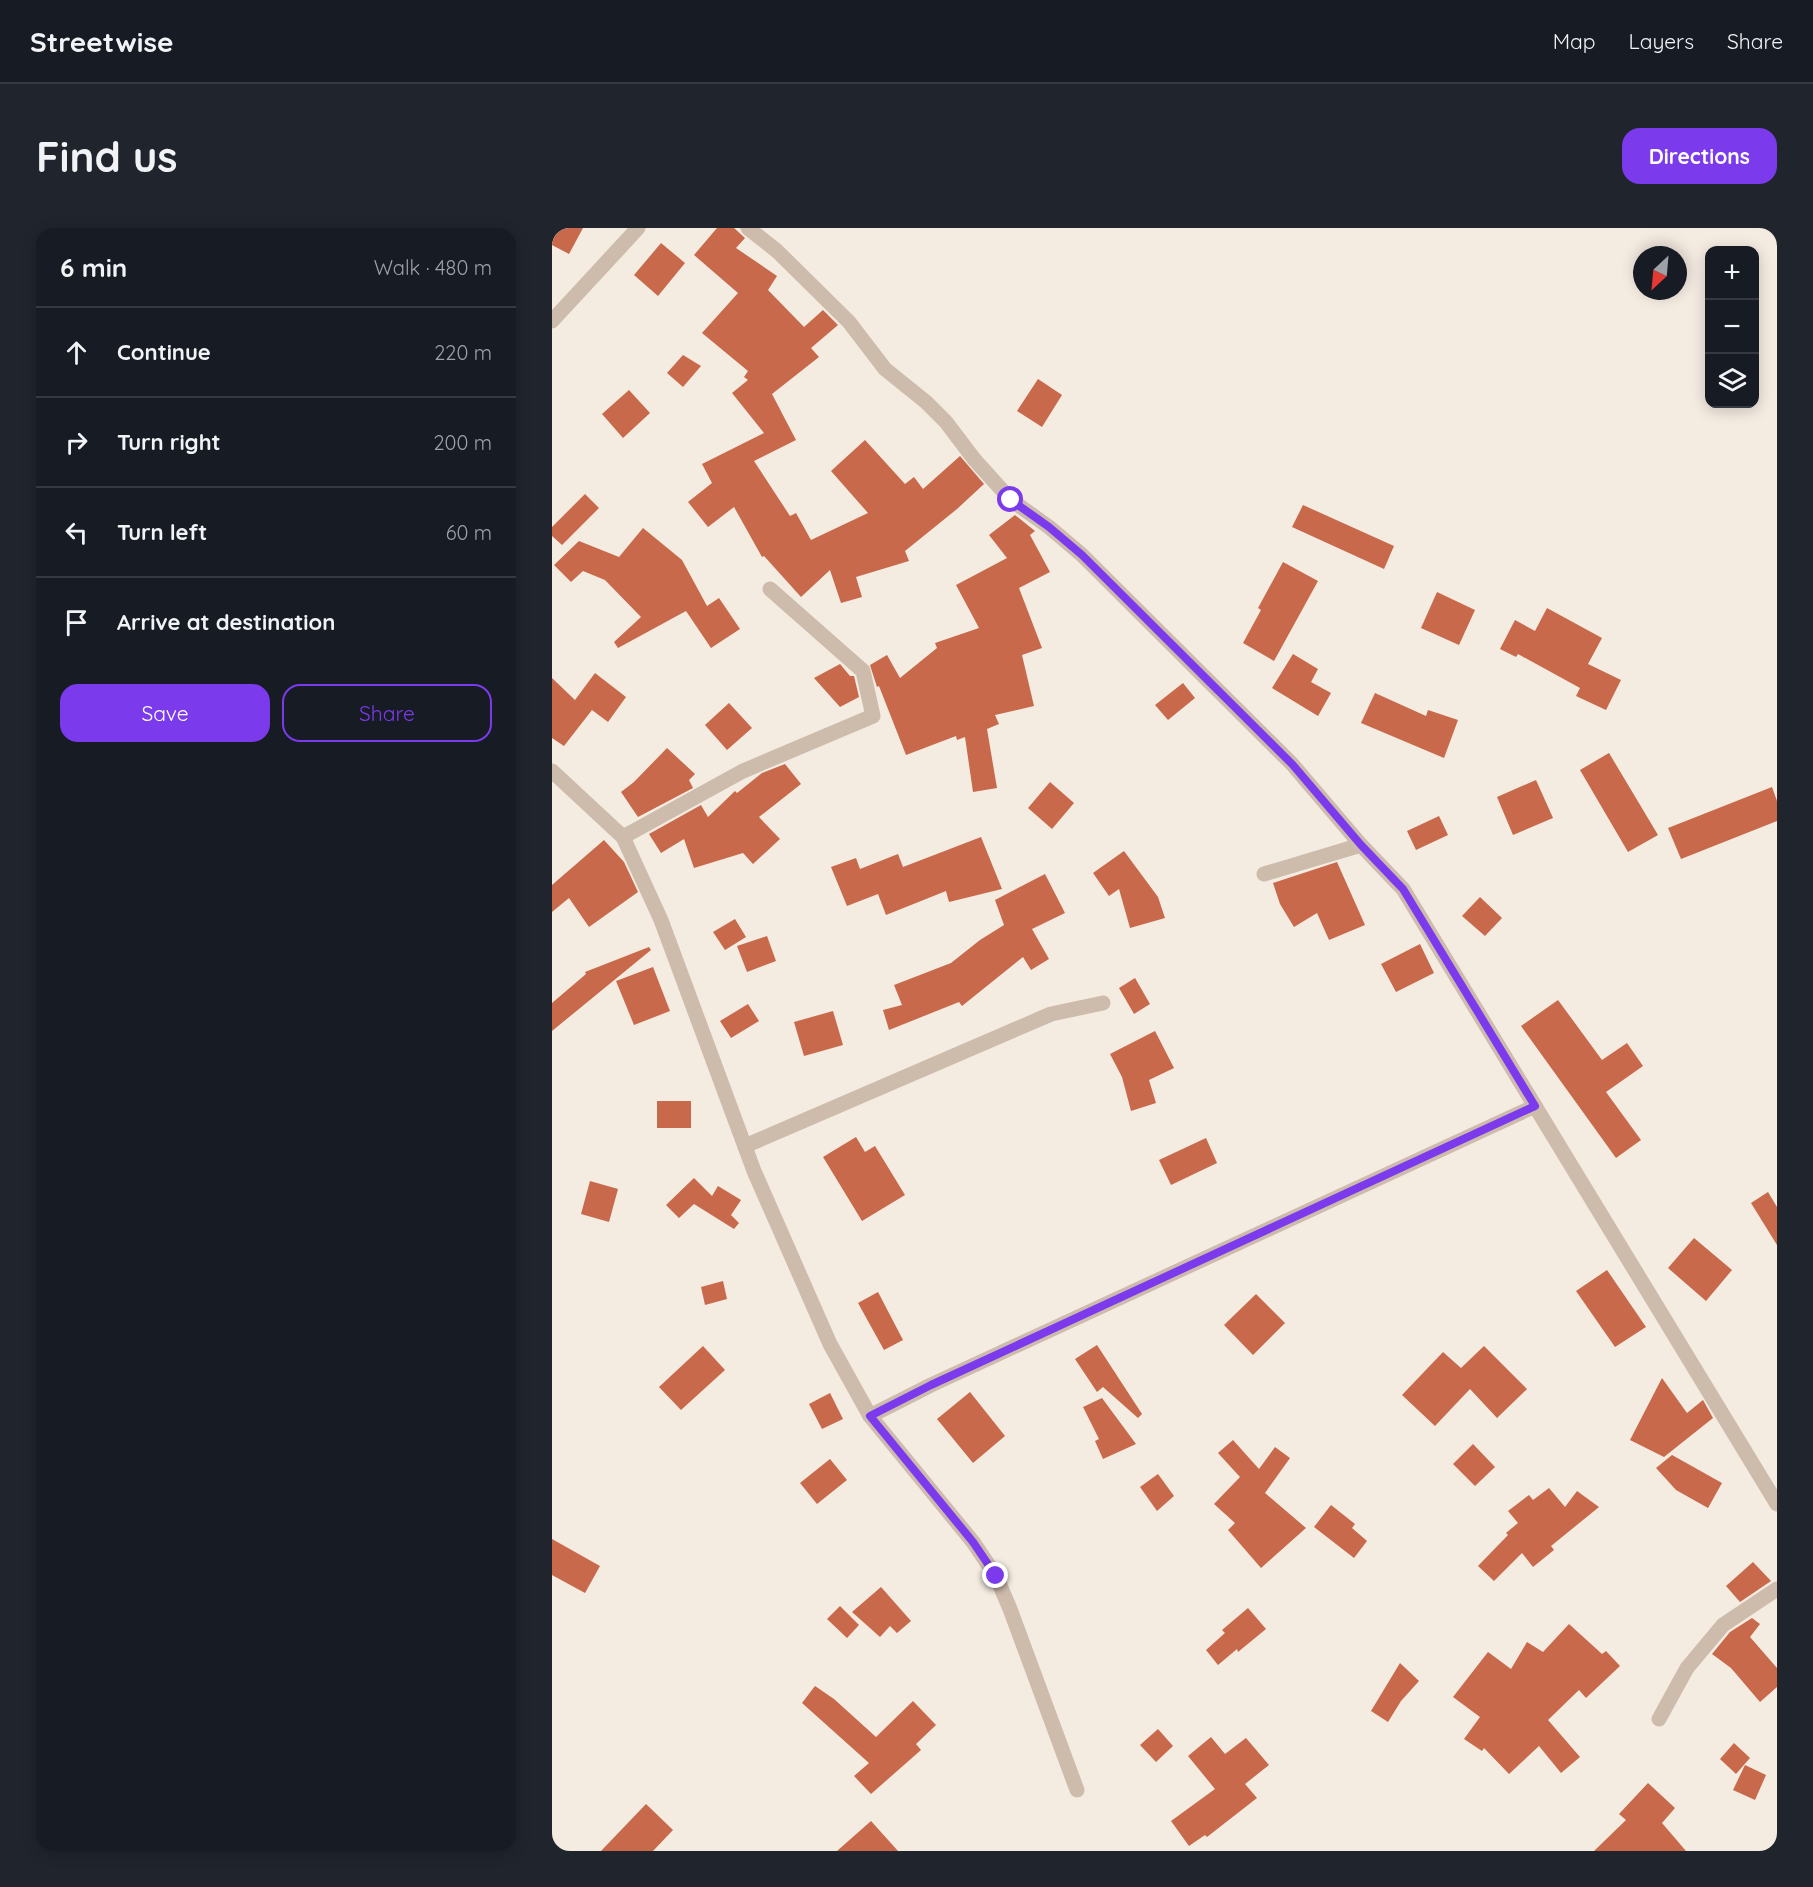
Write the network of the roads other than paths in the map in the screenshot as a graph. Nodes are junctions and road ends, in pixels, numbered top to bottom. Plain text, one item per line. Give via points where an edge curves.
1 (638, 228) edge
2 (748, 228) edge
3 (552, 321) edge
4 (770, 589) dead end
5 (552, 771) edge
6 (623, 837) junction
7 (1361, 845) junction
8 (1264, 874) dead end
9 (1103, 1003) dead end
10 (1535, 1106) junction
11 (745, 1146) junction
12 (870, 1416) junction
13 (1777, 1504) edge
14 (1777, 1589) edge
15 (1659, 1719) dead end
16 (1077, 1790) dead end

1 - 3 street
2 - 7 street via 777,250 849,322 885,369 946,422 1011,500 1082,555 1292,764
4 - 6 street via 863,671 873,717 743,771
5 - 6 street
6 - 11 street via 661,920
7 - 8 street
7 - 10 street via 1403,889
9 - 11 street via 1051,1014
10 - 12 street
10 - 13 street
11 - 12 street via 831,1344
12 - 16 street via 996,1576
14 - 15 street via 1723,1625 1687,1668

